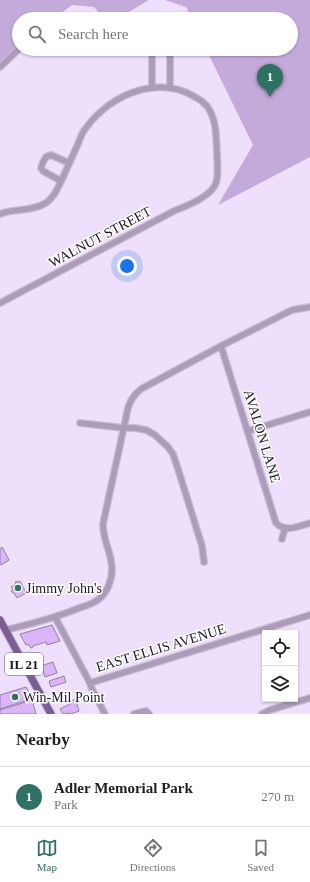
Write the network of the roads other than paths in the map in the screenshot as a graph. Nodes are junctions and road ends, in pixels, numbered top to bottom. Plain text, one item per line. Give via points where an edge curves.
1 (12, 56) edge
2 (152, 56) edge
3 (170, 56) edge
4 (0, 67) edge
5 (152, 88) junction
6 (170, 88) junction
7 (69, 163) junction
8 (61, 181) junction
9 (0, 214) edge
10 (0, 303) edge
11 (310, 307) edge
12 (222, 346) junction
13 (310, 412) edge
14 (80, 423) dead end
15 (124, 428) junction
16 (248, 431) junction
17 (310, 522) edge
18 (285, 528) junction
19 (282, 539) dead end
20 (204, 562) dead end
21 (310, 615) edge
22 (55, 617) junction
23 (0, 620) edge
24 (3, 632) edge
25 (90, 683) junction
26 (310, 698) edge
27 (51, 714) edge
28 (104, 714) edge
29 (134, 714) edge
30 (149, 714) edge
31 (262, 714) edge

1 - 4 street
2 - 5 street
3 - 6 street
5 - 6 street
5 - 7 street via 126,95 102,110 85,128
6 - 10 street, WALNUT STREET via 197,98 212,116 217,140 216,184 203,197
7 - 8 street
7 - 8 street via 51,155 46,156 43,162 43,171
8 - 9 street via 54,195 44,204 27,210
11 - 12 street via 292,310
12 - 15 street via 135,394 128,408
12 - 16 street, AVALON LANE
13 - 16 street
14 - 15 street
15 - 20 street via 146,430 168,446 173,454 202,546
15 - 22 street via 103,524 112,577 105,593 99,599
16 - 18 street, AVALON LANE via 276,523
17 - 18 street
18 - 19 street
21 - 25 street, EAST ELLIS AVENUE
22 - 24 street
22 - 25 street, EAST ELLIS AVENUE
23 - 24 main road, IL 21
24 - 27 main road, IL 21
25 - 28 street
26 - 31 street
29 - 30 street via 146,711

